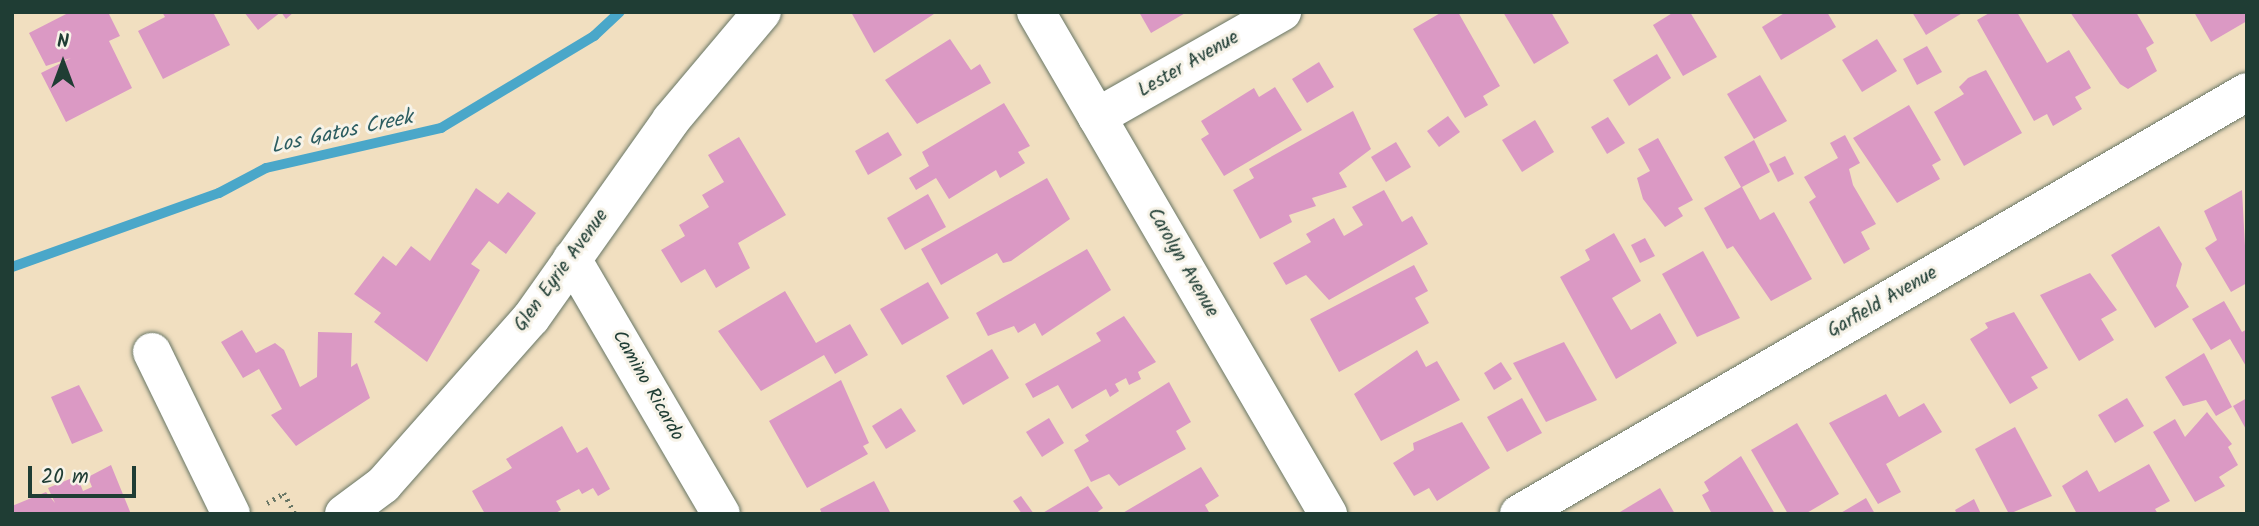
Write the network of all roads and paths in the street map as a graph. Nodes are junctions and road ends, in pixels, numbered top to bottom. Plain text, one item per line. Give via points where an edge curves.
1 (762, 12) edge
2 (1036, 12) edge
3 (1282, 12) edge
4 (2247, 92) edge
5 (1097, 117) junction
6 (572, 259) junction
7 (152, 352) dead end
8 (245, 510) edge
9 (295, 514) edge
10 (344, 514) edge
11 (721, 514) edge
12 (1328, 514) edge
13 (1519, 514) edge

1 - 6 street, Glen Eyrie Avenue via 671,120
2 - 5 street, Carolyn Avenue
3 - 5 street, Lester Avenue
4 - 13 street, Garfield Avenue
5 - 12 street, Carolyn Avenue
6 - 10 street, Glen Eyrie Avenue via 531,318 402,464
6 - 11 street, Camino Ricardo
7 - 8 street
8 - 9 path via 284,493

